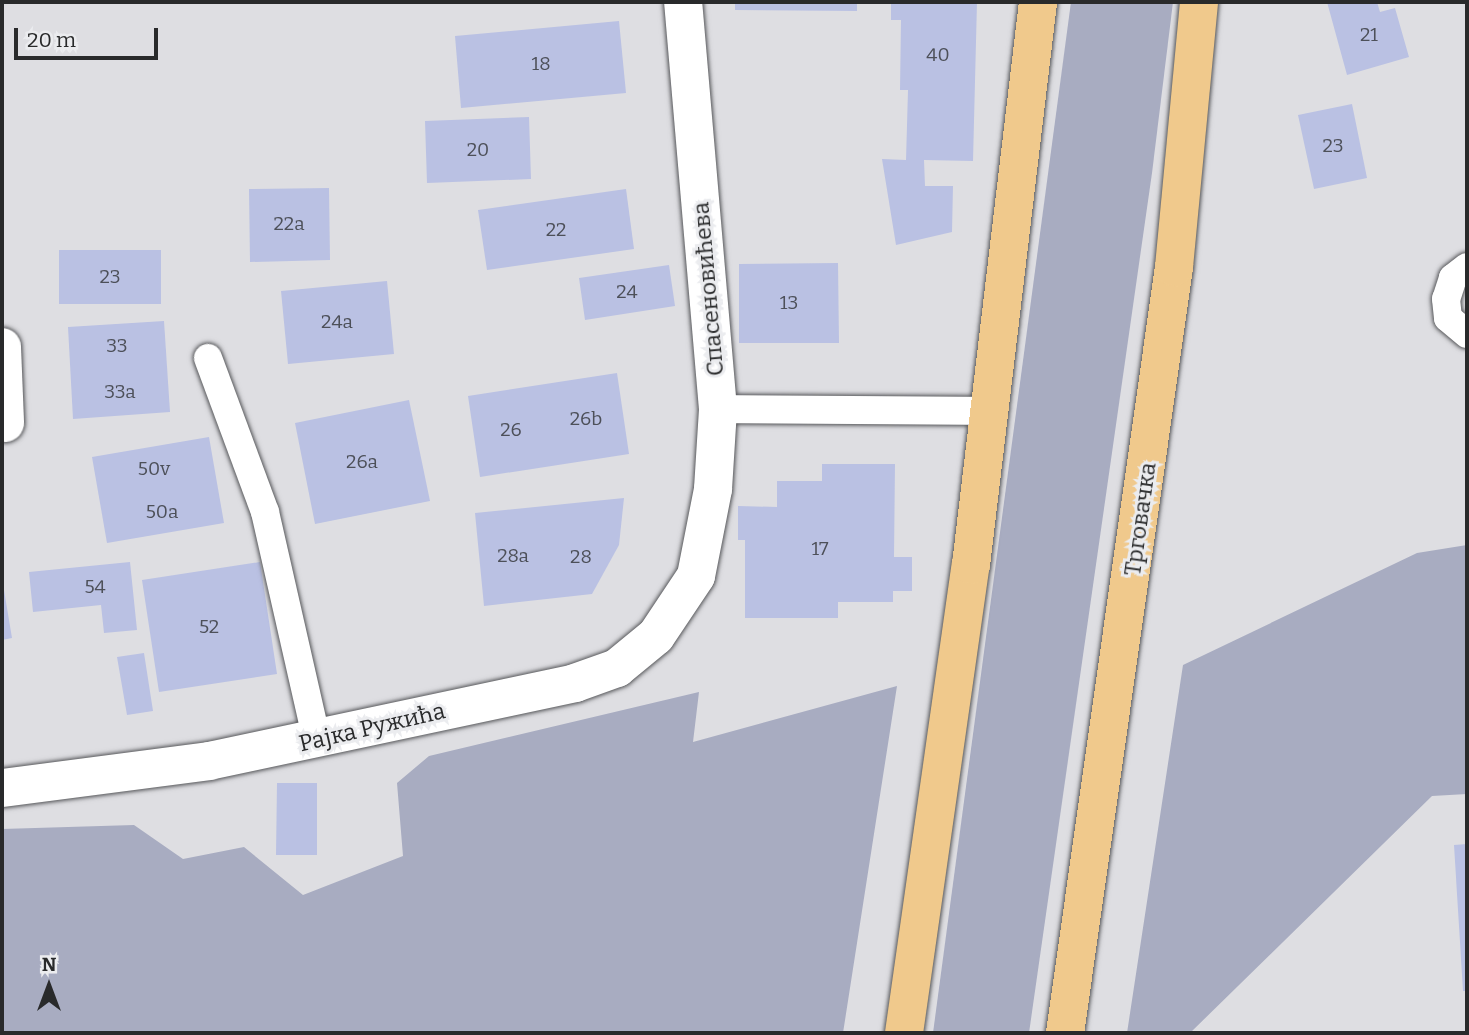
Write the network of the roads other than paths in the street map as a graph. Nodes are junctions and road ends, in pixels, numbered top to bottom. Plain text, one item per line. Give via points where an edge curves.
1 (683, 2) edge
2 (1038, 2) edge
3 (1199, 2) edge
4 (1467, 267) edge
5 (1467, 334) edge
6 (2, 347) edge
7 (208, 358) dead end
8 (718, 409) junction
9 (989, 411) junction
10 (5, 423) dead end
11 (696, 576) joint
12 (317, 741) junction
13 (2, 788) edge
14 (904, 1033) edge
15 (1065, 1033) edge

1 - 8 street, Спасеновићева
2 - 9 main road
3 - 15 main road, Трговачка via 1174,267
4 - 5 lane via 1453,278 1446,299 1448,318
6 - 10 street
7 - 12 lane via 265,512
8 - 9 lane
8 - 11 street, Спасеновићева via 713,489
9 - 14 main road
11 - 12 street, Рајка Ружића via 656,636 597,677
12 - 13 street, Рајка Ружића

